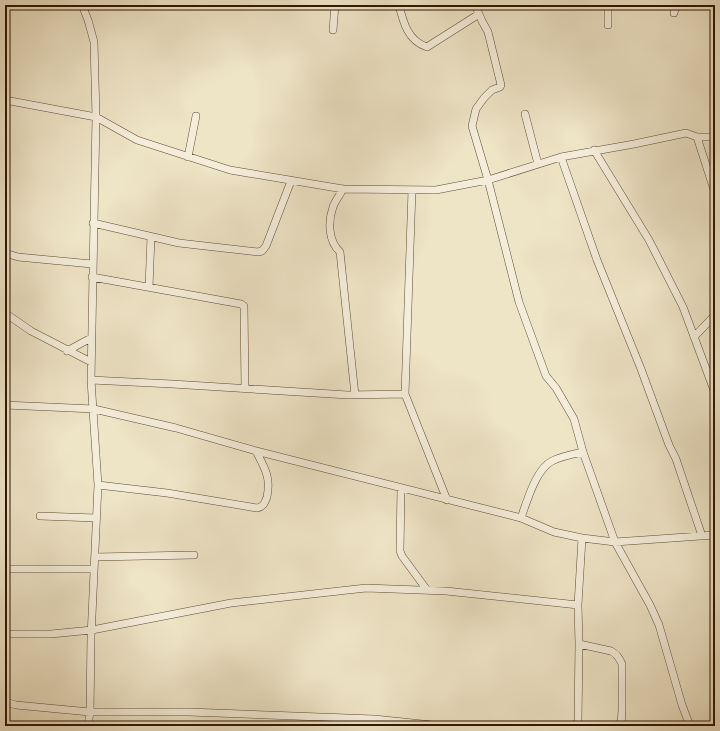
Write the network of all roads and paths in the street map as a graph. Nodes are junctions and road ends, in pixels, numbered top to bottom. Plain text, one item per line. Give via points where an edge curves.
1 (6, 5) edge
2 (82, 5) edge
3 (335, 5) edge
4 (399, 5) edge
5 (475, 5) edge
6 (608, 5) edge
7 (676, 5) edge
8 (5, 12) edge
9 (674, 13) dead end
10 (479, 14) junction
11 (608, 26) dead end
12 (333, 30) dead end
13 (5, 100) edge
14 (525, 114) dead end
15 (196, 116) dead end
16 (96, 117) junction
17 (697, 137) junction
18 (715, 137) edge
19 (594, 150) junction
20 (188, 157) junction
21 (561, 157) junction
22 (538, 164) junction
23 (488, 180) junction
24 (291, 181) junction
25 (342, 189) junction
26 (412, 190) junction
27 (715, 193) edge
28 (93, 223) junction
29 (151, 237) junction
30 (5, 253) edge
31 (92, 264) junction
32 (92, 276) junction
33 (149, 287) junction
34 (5, 313) edge
35 (715, 315) edge
36 (92, 338) junction
37 (694, 338) junction
38 (67, 351) junction
39 (91, 362) junction
40 (91, 380) junction
41 (245, 388) junction
42 (715, 393) edge
43 (405, 394) junction
44 (354, 395) junction
45 (5, 405) edge
46 (94, 409) junction
47 (256, 451) junction
48 (583, 452) junction
49 (98, 485) junction
50 (401, 488) junction
51 (447, 500) junction
52 (40, 516) dead end
53 (96, 518) junction
54 (521, 518) junction
55 (715, 535) edge
56 (702, 536) junction
57 (582, 538) junction
58 (615, 542) junction
59 (194, 555) dead end
60 (95, 557) junction
61 (5, 569) edge
62 (94, 569) junction
63 (427, 590) junction
64 (578, 605) junction
65 (92, 630) junction
66 (5, 634) edge
67 (579, 644) junction
68 (5, 702) edge
69 (90, 712) junction
70 (374, 722) edge
71 (88, 726) edge
72 (442, 726) edge
73 (575, 726) edge
74 (621, 726) edge
75 (690, 726) edge

1 - 8 street
2 - 16 street via 94,42
3 - 12 street
4 - 10 street via 408,32 419,45 427,47
5 - 10 street
6 - 11 street
7 - 9 street
10 - 23 street via 488,32 501,85 484,98 476,109 472,121
13 - 16 street
14 - 22 street
15 - 20 street
16 - 20 street via 137,140
16 - 28 street
17 - 18 street
17 - 19 street via 686,133
17 - 27 street
19 - 21 street
19 - 37 street via 648,240 683,307
20 - 24 street via 230,170
21 - 22 street
21 - 56 street via 597,260 676,460
22 - 23 street
23 - 26 street via 436,190
23 - 48 street via 519,302 546,376 574,419
24 - 25 street
24 - 29 street via 262,251 179,243
25 - 26 street
25 - 44 street via 333,207 330,226 332,243 340,252
26 - 43 street
28 - 29 street
28 - 31 street
29 - 33 street
30 - 31 street via 18,257
31 - 32 street
32 - 33 street
32 - 36 street
33 - 41 street via 244,306
34 - 38 street
35 - 37 street
36 - 38 street
36 - 39 street
37 - 42 street
38 - 39 street
39 - 40 street
40 - 41 street
40 - 46 street
41 - 44 street
43 - 44 street
43 - 51 street
45 - 46 street
46 - 47 street via 176,428
46 - 49 street
47 - 49 street via 268,477 269,486 266,502 257,508
47 - 50 street
48 - 54 street via 552,461 545,466 539,474
48 - 58 street
49 - 53 street
50 - 51 street
50 - 63 street via 400,550
51 - 54 street
52 - 53 street
53 - 60 street
54 - 57 street via 554,532
55 - 56 street
56 - 58 street
57 - 58 street
57 - 64 street
58 - 75 street via 659,625
59 - 60 street
60 - 62 street
61 - 62 street
62 - 65 street
63 - 64 street
63 - 65 street via 366,588 246,602
64 - 67 street
65 - 66 street via 51,634
65 - 69 street
67 - 73 street via 578,721
67 - 74 street via 611,651 619,658 622,664
68 - 69 street
69 - 70 street via 189,712
69 - 71 street
70 - 72 street

